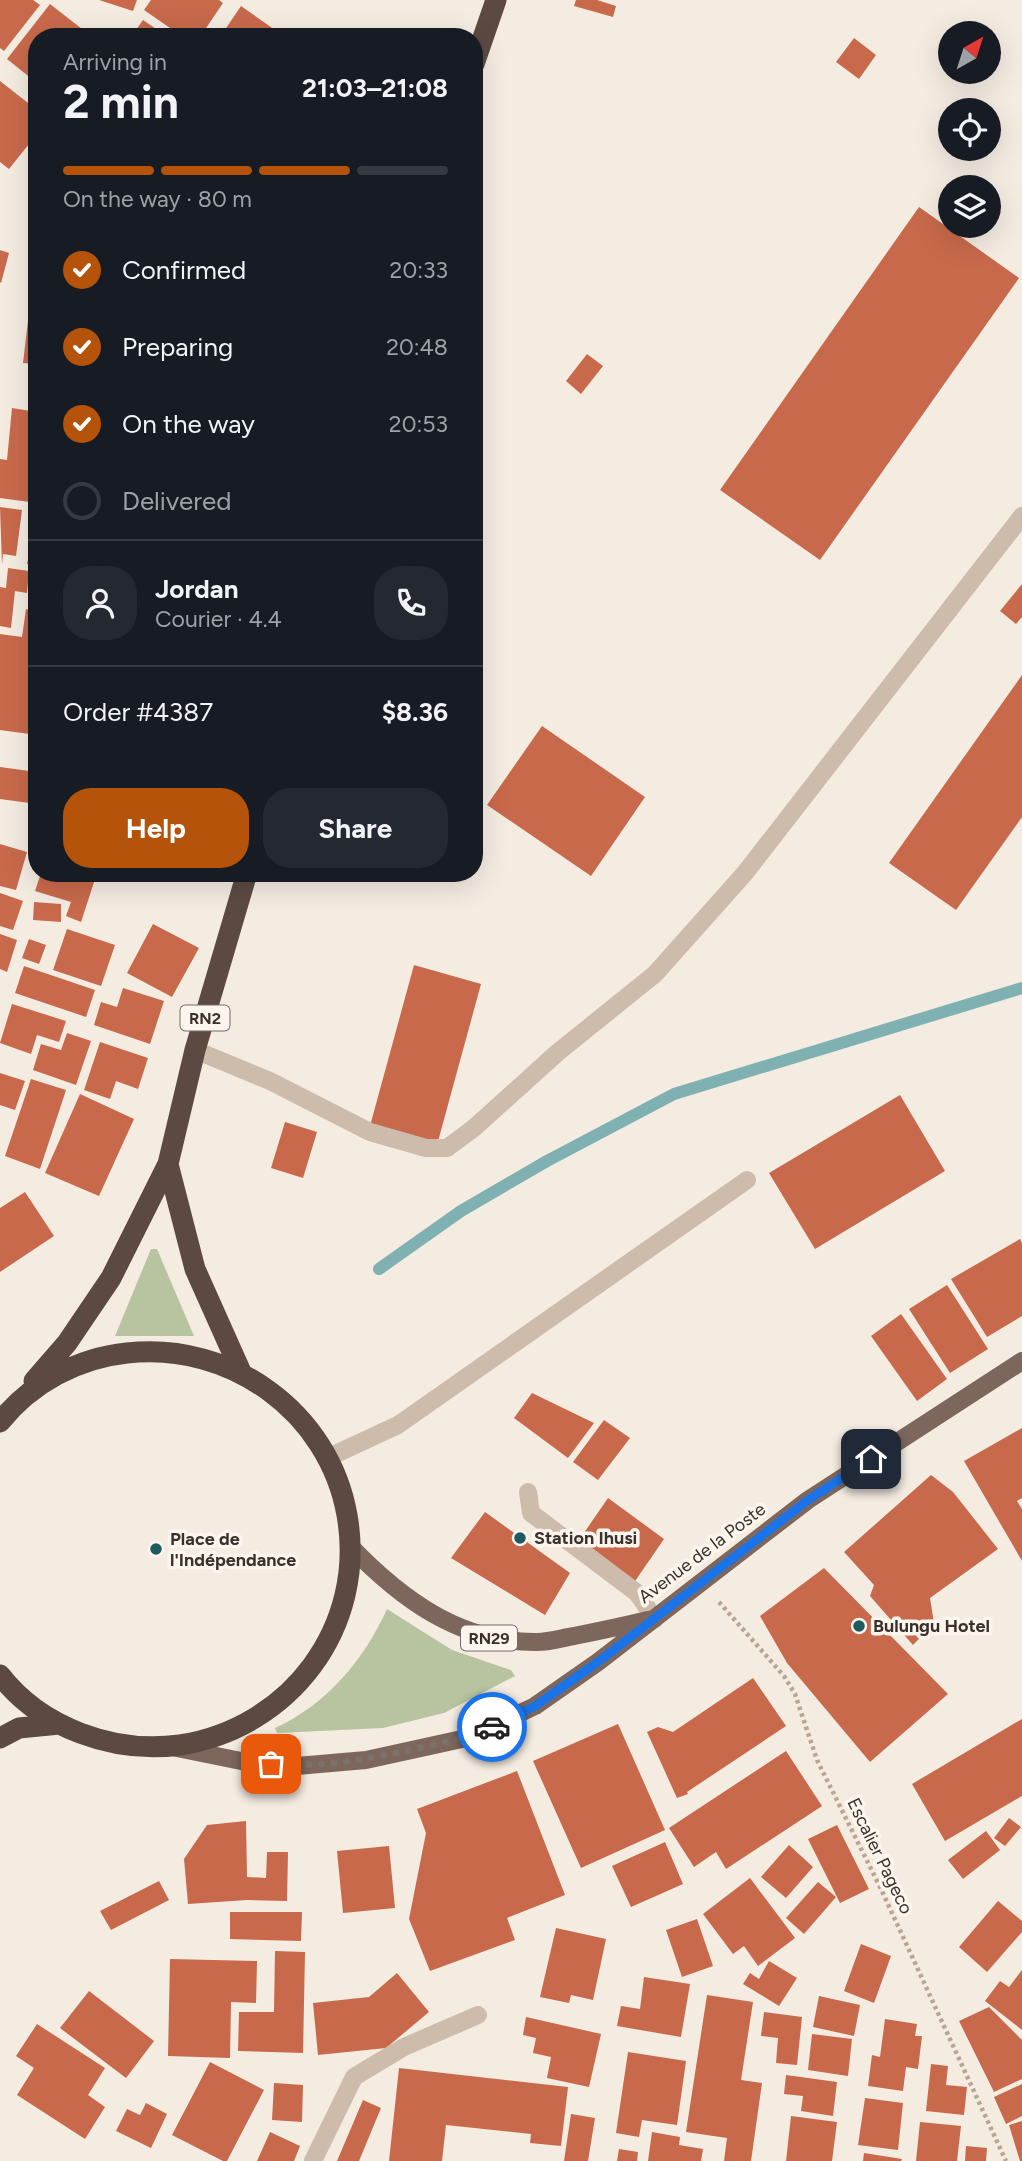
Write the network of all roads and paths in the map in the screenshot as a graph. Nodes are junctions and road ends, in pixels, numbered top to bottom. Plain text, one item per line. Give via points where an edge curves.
1 (496, 0) edge
2 (483, 38) edge
3 (1022, 516) edge
4 (244, 882) edge
5 (195, 1050) junction
6 (168, 1164) junction
7 (747, 1180) dead end
8 (1022, 1361) edge
9 (241, 1372) junction
10 (6, 1414) edge
11 (327, 1458) junction
12 (528, 1492) dead end
13 (350, 1546) junction
14 (701, 1582) junction
15 (655, 1619) junction
16 (0, 1675) edge
17 (59, 1724) junction
18 (0, 1738) edge
19 (169, 1746) junction
20 (478, 2015) dead end
21 (313, 2161) edge
22 (1006, 2161) edge

1 - 2 highway
3 - 5 street via 745,873 655,974 447,1148 370,1132 270,1081
4 - 5 highway, RN2
5 - 6 highway, RN2
6 - 9 highway, RN2 via 195,1269
6 - 10 highway, RN2 via 111,1278 67,1343
7 - 11 street via 398,1425
8 - 14 main road, Avenue de la Poste / RN29 via 808,1500
9 - 10 highway via 177,1352 111,1354 48,1379
9 - 11 highway via 291,1408
11 - 13 highway via 342,1496
12 - 15 street via 531,1513 637,1593
13 - 15 main road, Avenue de la Poste / RN29 via 382,1579 416,1604 459,1628 499,1641 540,1643
13 - 19 highway via 349,1577 335,1624 299,1683 254,1720 198,1742
14 - 15 main road, Avenue de la Poste / RN29
14 - 22 path, Escalier Pageco via 795,1694 817,1760
15 - 19 main road, RN29 via 535,1706 471,1737 366,1760 297,1766 246,1762
16 - 17 highway via 31,1706
17 - 18 highway via 19,1728
17 - 19 highway via 112,1743
20 - 21 street via 404,2047 354,2077

